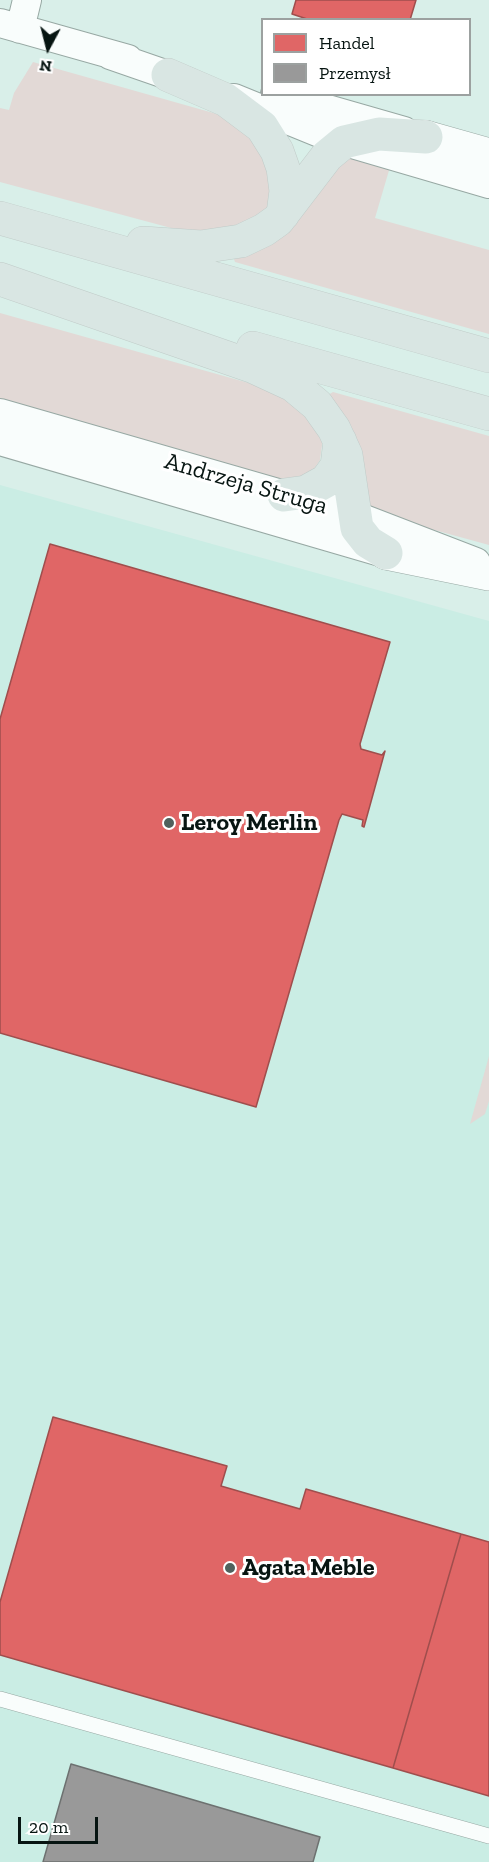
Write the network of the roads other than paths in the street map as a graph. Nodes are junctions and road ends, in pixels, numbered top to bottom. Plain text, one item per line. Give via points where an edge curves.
1 (27, 0) edge
2 (10, 26) edge
3 (110, 55) junction
4 (168, 75) junction
5 (261, 91) edge
6 (282, 96) edge
7 (426, 137) junction
8 (344, 142) junction
9 (489, 155) edge
10 (489, 184) edge
11 (283, 214) junction
12 (0, 217) edge
13 (0, 278) edge
14 (489, 356) edge
15 (0, 413) edge
16 (489, 414) edge
17 (340, 439) junction
18 (0, 441) edge
19 (284, 495) junction
20 (354, 515) junction
21 (386, 554) junction
22 (489, 567) edge
23 (489, 574) edge
24 (0, 1699) edge
25 (489, 1836) edge

1 - 2 street
2 - 3 street
3 - 4 street
3 - 5 street
4 - 8 street
4 - 11 main road via 226,100 261,127 283,168
6 - 7 street
7 - 8 main road via 379,134
7 - 9 street
8 - 10 street
8 - 11 main road via 327,156
11 - 12 main road via 253,236 201,247 128,241
12 - 14 main road
13 - 16 main road
13 - 17 main road via 274,375 317,405
15 - 19 street, Andrzeja Struga
17 - 19 main road via 337,466 326,481 306,492
17 - 20 main road
18 - 21 street, Andrzeja Struga
19 - 20 street, Andrzeja Struga
20 - 21 main road via 362,536
20 - 22 street, Andrzeja Struga
21 - 23 street, Andrzeja Struga
24 - 25 lane

